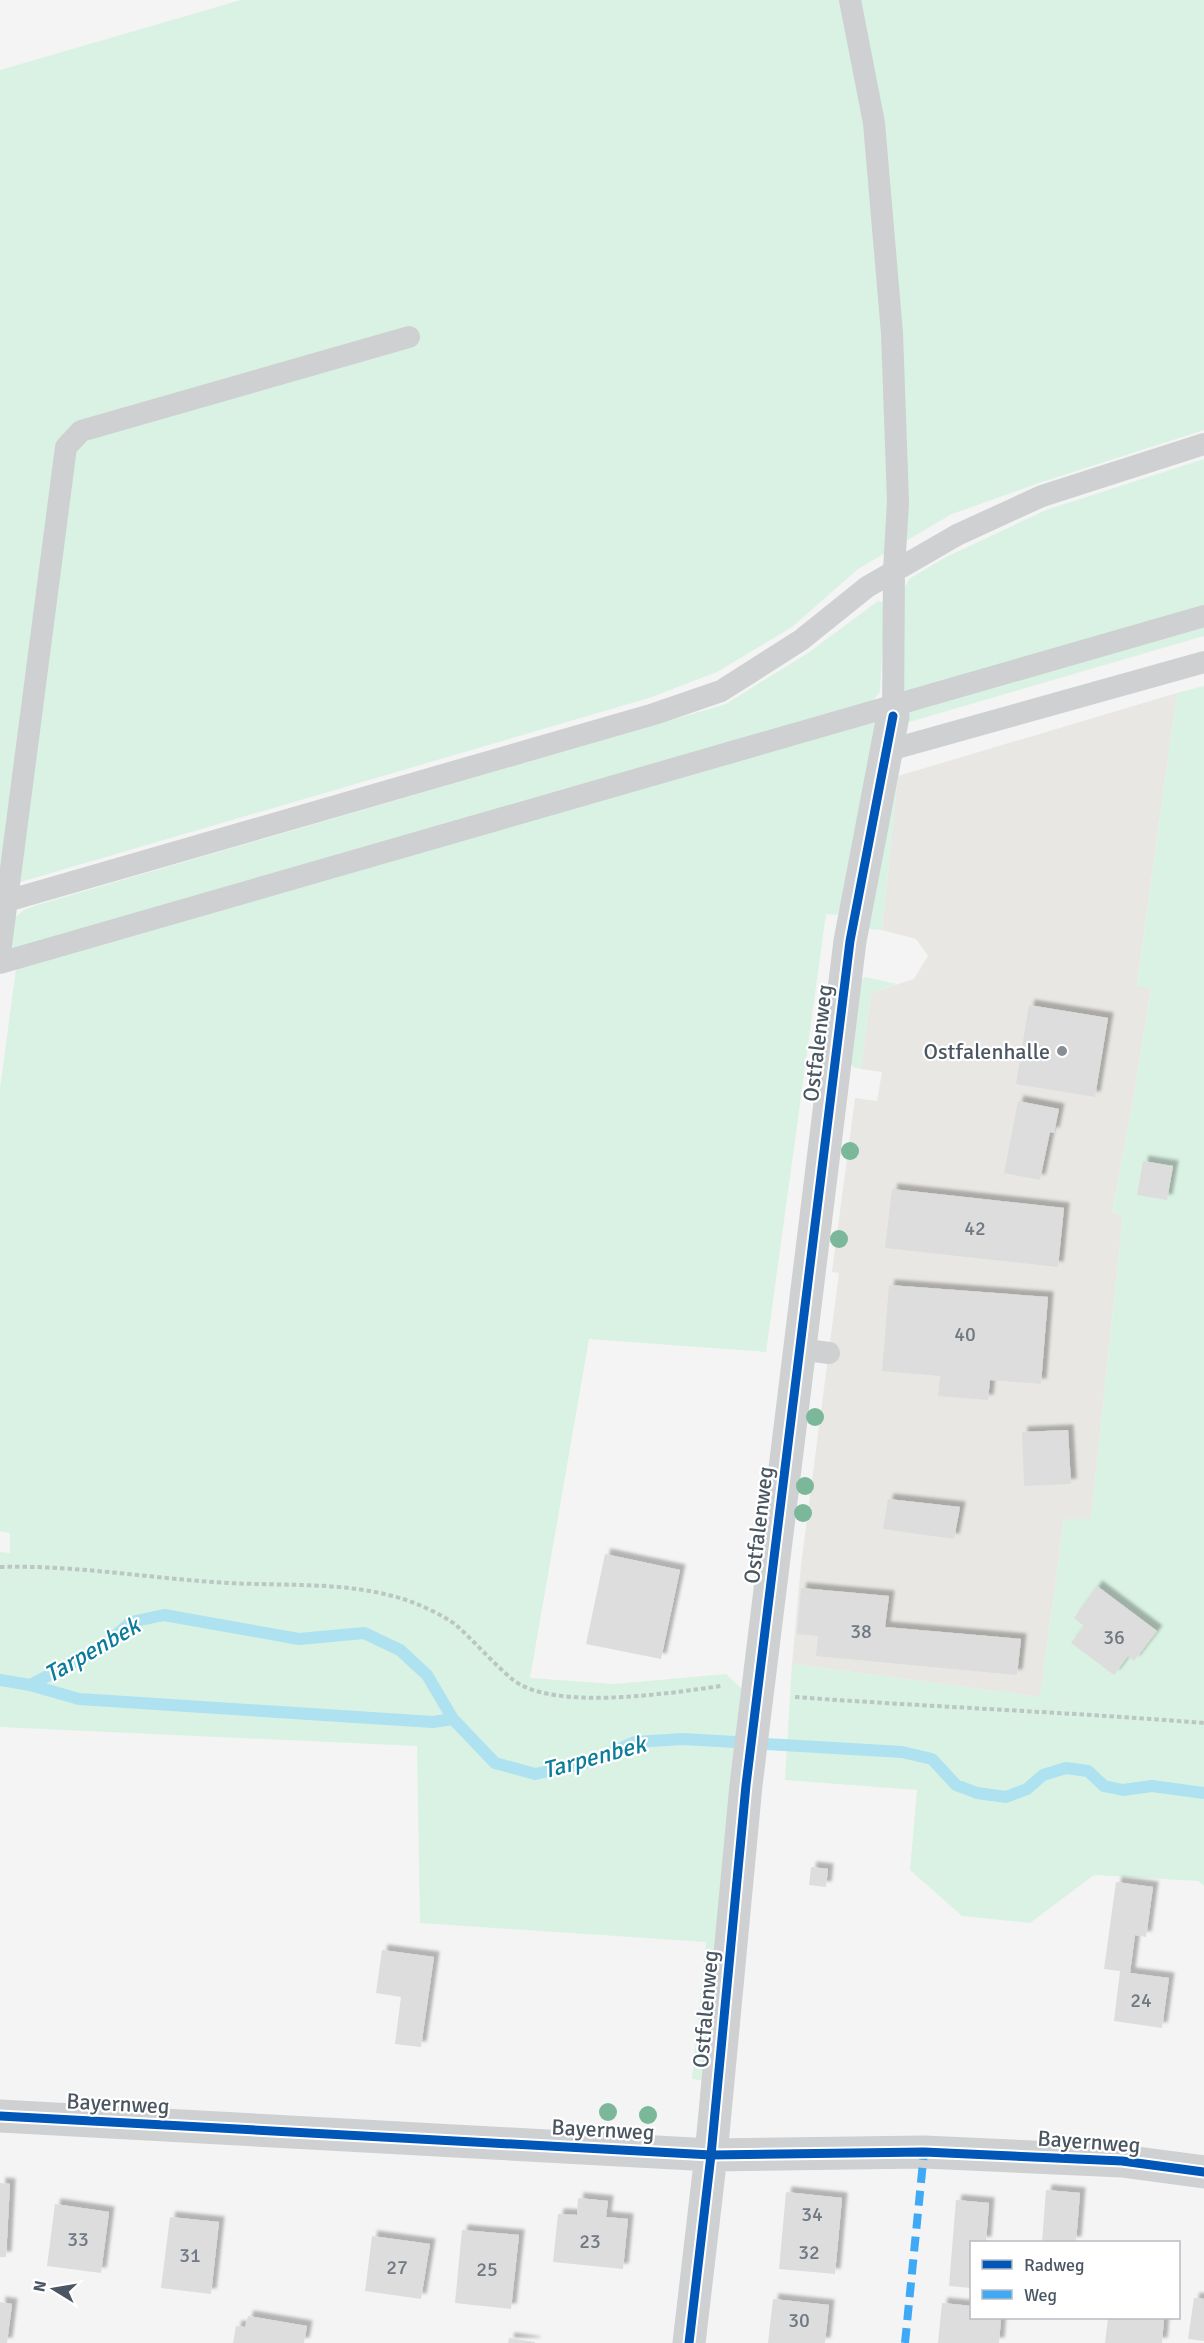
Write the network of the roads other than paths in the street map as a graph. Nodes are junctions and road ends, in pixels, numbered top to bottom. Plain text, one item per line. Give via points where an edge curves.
1 (850, 0) edge
2 (409, 337) dead end
3 (1204, 444) edge
4 (894, 570) junction
5 (1204, 616) edge
6 (1204, 662) edge
7 (893, 711) junction
8 (886, 751) junction
9 (4, 902) edge
10 (0, 953) edge
11 (0, 963) edge
12 (0, 2116) edge
13 (711, 2155) junction
14 (1204, 2172) edge
15 (689, 2343) edge

1 - 4 lane via 874,123 892,333 898,502
2 - 9 lane via 81,431 66,447
3 - 4 lane via 1041,496
4 - 7 lane
4 - 9 lane via 867,586 801,640 721,691 654,714
5 - 7 lane
6 - 8 lane
7 - 8 street, Ostfalenweg
7 - 11 lane
8 - 13 street, Ostfalenweg via 850,940 814,1351 756,1702
9 - 10 lane
12 - 13 street, Bayernweg
13 - 14 street, Bayernweg via 924,2152 1122,2161
13 - 15 street, Ostfalenweg

